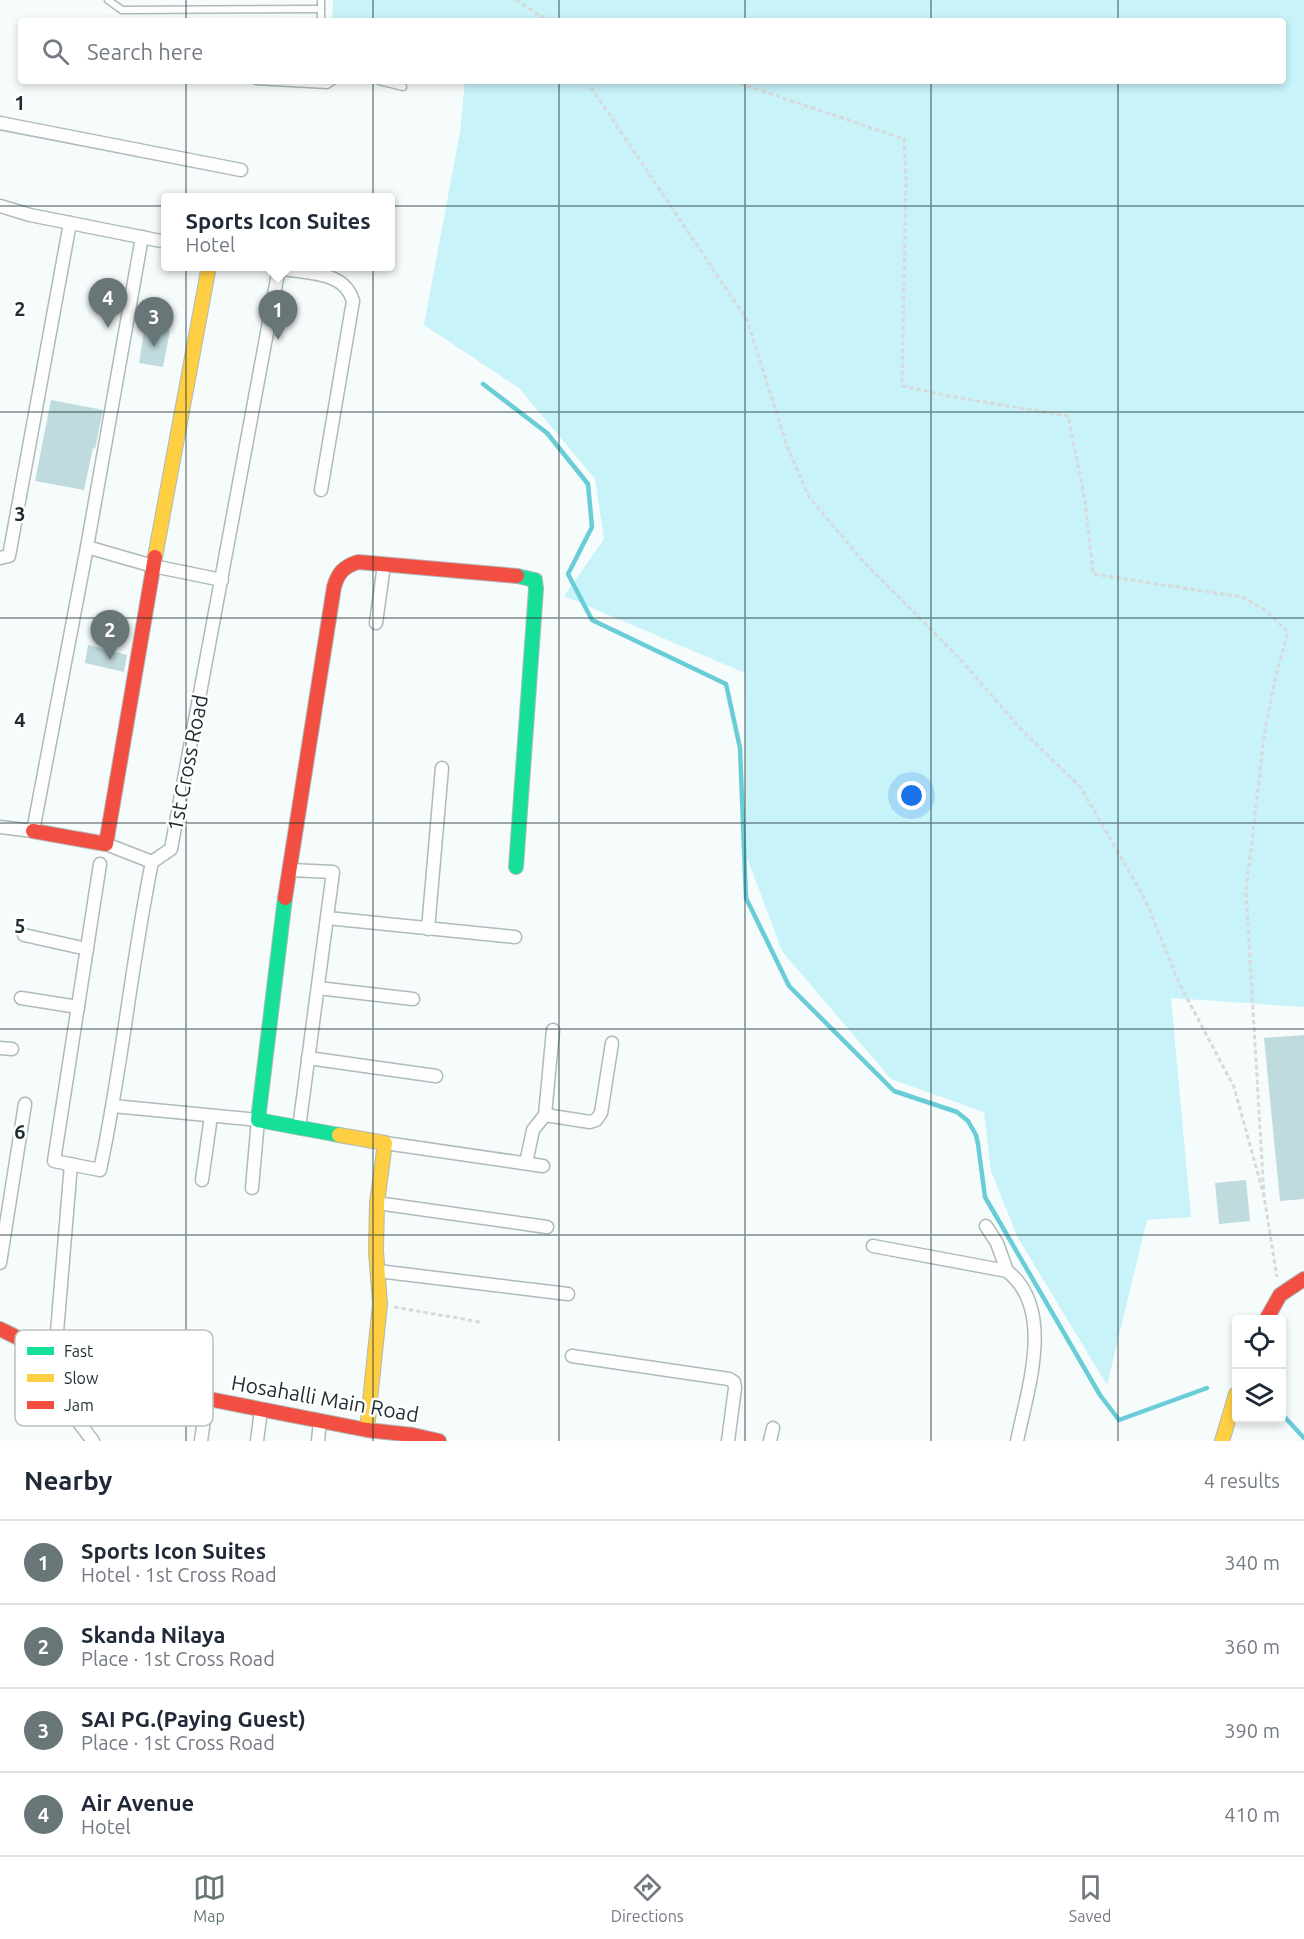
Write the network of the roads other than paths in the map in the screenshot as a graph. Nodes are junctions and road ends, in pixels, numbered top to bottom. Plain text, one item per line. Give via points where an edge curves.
1 (108, 0) edge
2 (321, 0) edge
3 (321, 9) junction
4 (321, 18) edge
5 (309, 84) edge
6 (328, 84) edge
7 (391, 84) edge
8 (403, 87) dead end
9 (0, 123) edge
10 (241, 170) dead end
11 (0, 206) edge
12 (70, 223) junction
13 (142, 237) junction
14 (161, 241) edge
15 (208, 271) edge
16 (274, 271) edge
17 (297, 271) edge
18 (321, 490) dead end
19 (87, 547) junction
20 (0, 558) edge
21 (384, 565) junction
22 (153, 566) junction
23 (222, 580) junction
24 (376, 623) dead end
25 (442, 768) dead end
26 (0, 827) edge
27 (33, 831) junction
28 (106, 844) junction
29 (152, 862) junction
30 (100, 864) dead end
31 (516, 867) dead end
32 (290, 870) junction
33 (327, 918) junction
34 (428, 928) junction
35 (24, 935) dead end
36 (515, 937) dead end
37 (87, 949) junction
38 (318, 988) junction
39 (21, 998) dead end
40 (413, 999) dead end
41 (78, 1007) junction
42 (553, 1030) dead end
43 (612, 1043) dead end
44 (308, 1058) junction
45 (436, 1076) dead end
46 (25, 1104) dead end
47 (113, 1106) junction
48 (545, 1115) junction
49 (211, 1116) junction
50 (258, 1120) junction
51 (299, 1128) junction
52 (385, 1143) junction
53 (526, 1163) junction
54 (71, 1164) junction
55 (543, 1166) dead end
56 (202, 1180) dead end
57 (252, 1188) dead end
58 (377, 1203) junction
59 (986, 1226) dead end
60 (547, 1227) dead end
61 (3, 1229) edge
62 (873, 1246) dead end
63 (0, 1263) edge
64 (378, 1271) junction
65 (1007, 1271) junction
66 (1304, 1279) edge
67 (568, 1294) dead end
68 (1269, 1315) edge
69 (0, 1329) edge
70 (57, 1330) edge
71 (15, 1336) edge
72 (572, 1356) dead end
73 (213, 1400) edge
74 (1232, 1408) edge
75 (261, 1410) junction
76 (320, 1421) junction
77 (81, 1426) edge
78 (203, 1426) edge
79 (773, 1428) dead end
80 (371, 1434) edge
81 (432, 1440) edge
82 (93, 1441) edge
83 (201, 1441) edge
84 (257, 1441) edge
85 (318, 1441) edge
86 (728, 1441) edge
87 (770, 1441) edge
88 (1017, 1441) edge
89 (1222, 1441) edge

1 - 3 lane via 122,10
2 - 3 lane
3 - 4 lane
5 - 6 lane
7 - 8 lane
9 - 10 street
11 - 12 street
12 - 13 street
12 - 20 street via 9,556
13 - 14 street
13 - 19 street
15 - 22 street
16 - 23 street, 1st Cross Road
17 - 18 street via 342,282 353,301
19 - 22 street
19 - 27 street
21 - 24 street
21 - 31 street via 535,580
21 - 32 street via 358,562 344,566 338,574
22 - 23 street
22 - 28 street
23 - 29 street, 1st Cross Road via 171,849
25 - 34 street
26 - 27 street
27 - 28 street
28 - 29 street
29 - 47 street via 137,934
30 - 37 street
32 - 33 street via 333,872
32 - 50 street
33 - 34 street
33 - 38 street
34 - 36 street
35 - 37 street
37 - 41 street
38 - 40 street
38 - 44 street
39 - 41 street
41 - 54 street via 54,1161
42 - 48 street
43 - 48 street via 601,1113 596,1120
44 - 45 street
44 - 51 street
46 - 61 street
47 - 49 street
47 - 54 street via 100,1170
48 - 53 street via 533,1130
49 - 50 street
49 - 56 street
50 - 51 street
50 - 57 street
51 - 52 street
52 - 53 street
52 - 58 street
53 - 55 street
54 - 70 street
58 - 60 street
58 - 64 street
59 - 65 street
61 - 63 street
62 - 65 street
64 - 67 street
64 - 80 street via 380,1304
65 - 88 street via 1024,1290 1034,1328 1033,1367
66 - 68 street via 1280,1295
69 - 71 street, Hosahalli Main Road
72 - 86 street via 729,1379 735,1388
73 - 75 street, Hosahalli Main Road
74 - 89 street
75 - 76 street, Hosahalli Main Road
75 - 84 street
76 - 80 street, Hosahalli Main Road
76 - 85 street
77 - 82 street
78 - 83 street
79 - 87 street
80 - 81 street, Hosahalli Main Road

